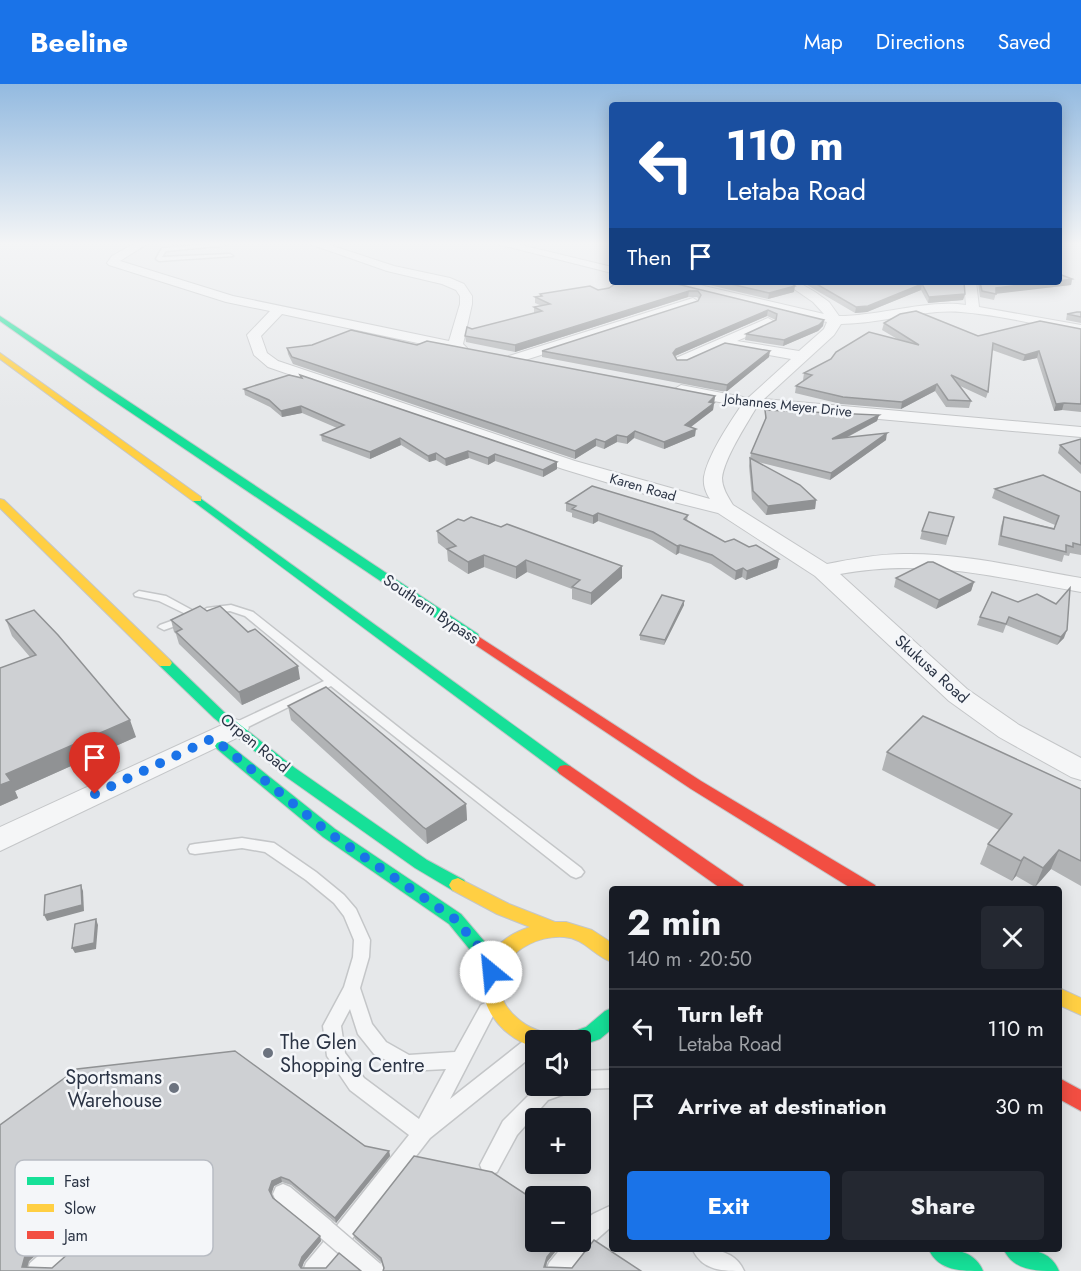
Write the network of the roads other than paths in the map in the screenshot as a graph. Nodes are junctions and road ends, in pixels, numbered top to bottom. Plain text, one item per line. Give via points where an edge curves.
1 (232, 299) edge
2 (466, 299) edge
3 (757, 299) edge
4 (815, 299) edge
5 (972, 299) edge
6 (693, 302) edge
7 (973, 309) junction
8 (279, 310) junction
9 (0, 318) edge
10 (834, 320) junction
11 (768, 322) edge
12 (1081, 329) edge
13 (724, 343) junction
14 (454, 347) junction
15 (475, 351) edge
16 (0, 355) edge
17 (802, 356) junction
18 (681, 361) edge
19 (549, 365) edge
20 (670, 388) edge
21 (751, 403) junction
22 (1081, 432) edge
23 (0, 502) edge
24 (725, 509) junction
25 (823, 571) junction
26 (1081, 585) edge
27 (139, 594) dead end
28 (196, 615) junction
29 (164, 627) dead end
30 (333, 681) junction
31 (217, 732) junction
32 (1052, 753) junction
33 (1081, 759) edge
34 (1081, 770) edge
35 (0, 840) edge
36 (195, 849) dead end
37 (576, 872) dead end
38 (731, 886) edge
39 (862, 886) edge
40 (552, 929) junction
41 (609, 951) edge
42 (491, 972) junction
43 (352, 988) junction
44 (1062, 998) edge
45 (492, 1001) junction
46 (1081, 1007) edge
47 (609, 1021) edge
48 (591, 1034) edge
49 (525, 1035) edge
50 (591, 1041) edge
51 (603, 1041) dead end
52 (525, 1051) edge
53 (461, 1060) junction
54 (609, 1079) edge
55 (591, 1080) edge
56 (1062, 1090) edge
57 (539, 1096) edge
58 (1081, 1101) edge
59 (422, 1133) junction
60 (490, 1165) dead end
61 (284, 1194) dead end
62 (609, 1216) edge
63 (591, 1230) edge
64 (572, 1252) edge
65 (707, 1252) edge
66 (944, 1252) edge
67 (1019, 1252) edge
68 (56, 1256) edge
69 (39, 1271) edge
70 (314, 1271) edge
71 (374, 1271) edge
72 (557, 1271) edge
73 (733, 1271) edge
74 (971, 1271) edge
75 (1047, 1271) edge

1 - 8 street
2 - 14 street
3 - 10 street
4 - 10 street
5 - 7 street
6 - 19 street via 509,358
7 - 10 street via 947,308 866,320
7 - 12 street
8 - 14 street
8 - 24 street, Karen Road via 254,335 261,355 273,364 569,465
9 - 39 main road, Southern Bypass via 687,779
10 - 17 street via 833,327
11 - 13 street
13 - 17 street
13 - 18 street
14 - 15 street
16 - 38 main road via 571,774
17 - 21 street
20 - 21 street, Johannes Meyer Drive
21 - 22 street, Johannes Meyer Drive
21 - 24 street via 713,478 713,487
23 - 31 main road, Orpen Road
24 - 25 street, Karen Road
25 - 26 street via 907,560
25 - 32 street, Skukusa Road via 958,695 1009,731
27 - 28 lane via 162,598
28 - 29 lane
28 - 30 lane via 224,608 249,614
30 - 31 lane
30 - 37 lane
31 - 35 street
31 - 40 main road, Orpen Road via 421,864 502,909
31 - 42 main road, Orpen Road via 329,833 455,919 478,946
32 - 33 street, Skukusa Road
32 - 34 street, Skukusa Road
36 - 43 lane via 258,844 311,876 339,899 354,919 362,940
40 - 41 main road via 582,933
40 - 42 main road via 520,937 504,949
42 - 45 main road
43 - 53 lane via 364,1028 380,1048 407,1063
43 - 59 lane via 332,1026 336,1056 357,1084
44 - 46 main road
45 - 49 main road via 502,1018
45 - 53 lane
47 - 48 main road
50 - 51 main road
52 - 59 lane
53 - 59 lane
54 - 55 lane
56 - 58 main road
57 - 60 lane via 510,1128
59 - 70 lane
61 - 71 lane, bridge
62 - 63 lane
64 - 72 lane
65 - 73 lane
66 - 74 main road
67 - 75 main road
68 - 69 lane

